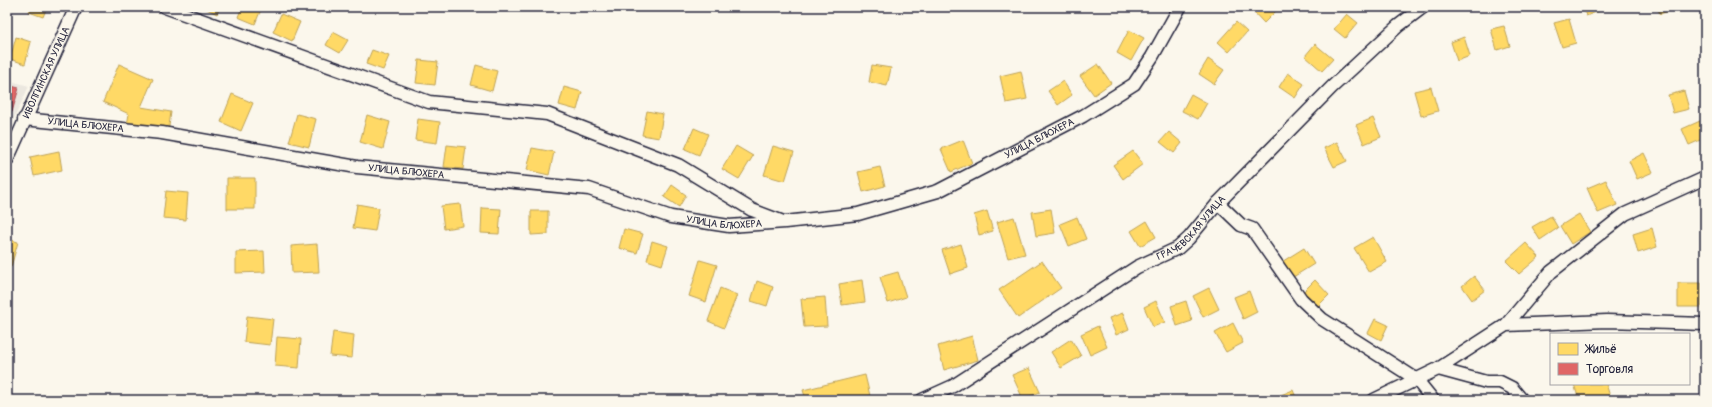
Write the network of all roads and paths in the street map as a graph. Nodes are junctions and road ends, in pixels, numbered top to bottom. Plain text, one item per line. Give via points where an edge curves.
1 (76, 7) edge
2 (165, 7) edge
3 (1180, 7) edge
4 (1423, 7) edge
5 (24, 119) junction
6 (7, 160) edge
7 (1705, 178) edge
8 (1218, 203) junction
9 (785, 222) junction
10 (1705, 324) edge
11 (1506, 325) junction
12 (1438, 369) junction
13 (1416, 379) junction
14 (922, 400) edge
15 (1374, 400) edge
16 (1433, 400) edge
17 (1522, 400) edge

1 - 5 street, ИВОЛГИНСКАЯ УЛИЦА
2 - 9 street, УЛИЦА БЛЮХЕРА via 429,102 547,114 678,165 752,210
3 - 9 street, УЛИЦА БЛЮХЕРА via 1134,84 1082,116 938,191 858,214
4 - 8 street, ГРАЧЕВСКАЯ УЛИЦА via 1398,26 1332,87
5 - 6 street, ИВОЛГИНСКАЯ УЛИЦА
5 - 9 street, УЛИЦА БЛЮХЕРА via 162,134 357,167 589,189 671,217 728,226
7 - 11 street via 1625,214 1551,272
8 - 13 street via 1241,225 1252,229 1301,299 1322,319
8 - 14 street, ГРАЧЕВСКАЯ УЛИЦА via 1178,248 1137,267 953,386
10 - 11 street via 1607,321
11 - 12 street
12 - 13 street
12 - 17 street via 1486,382 1500,382 1512,388
13 - 15 street
13 - 16 street

